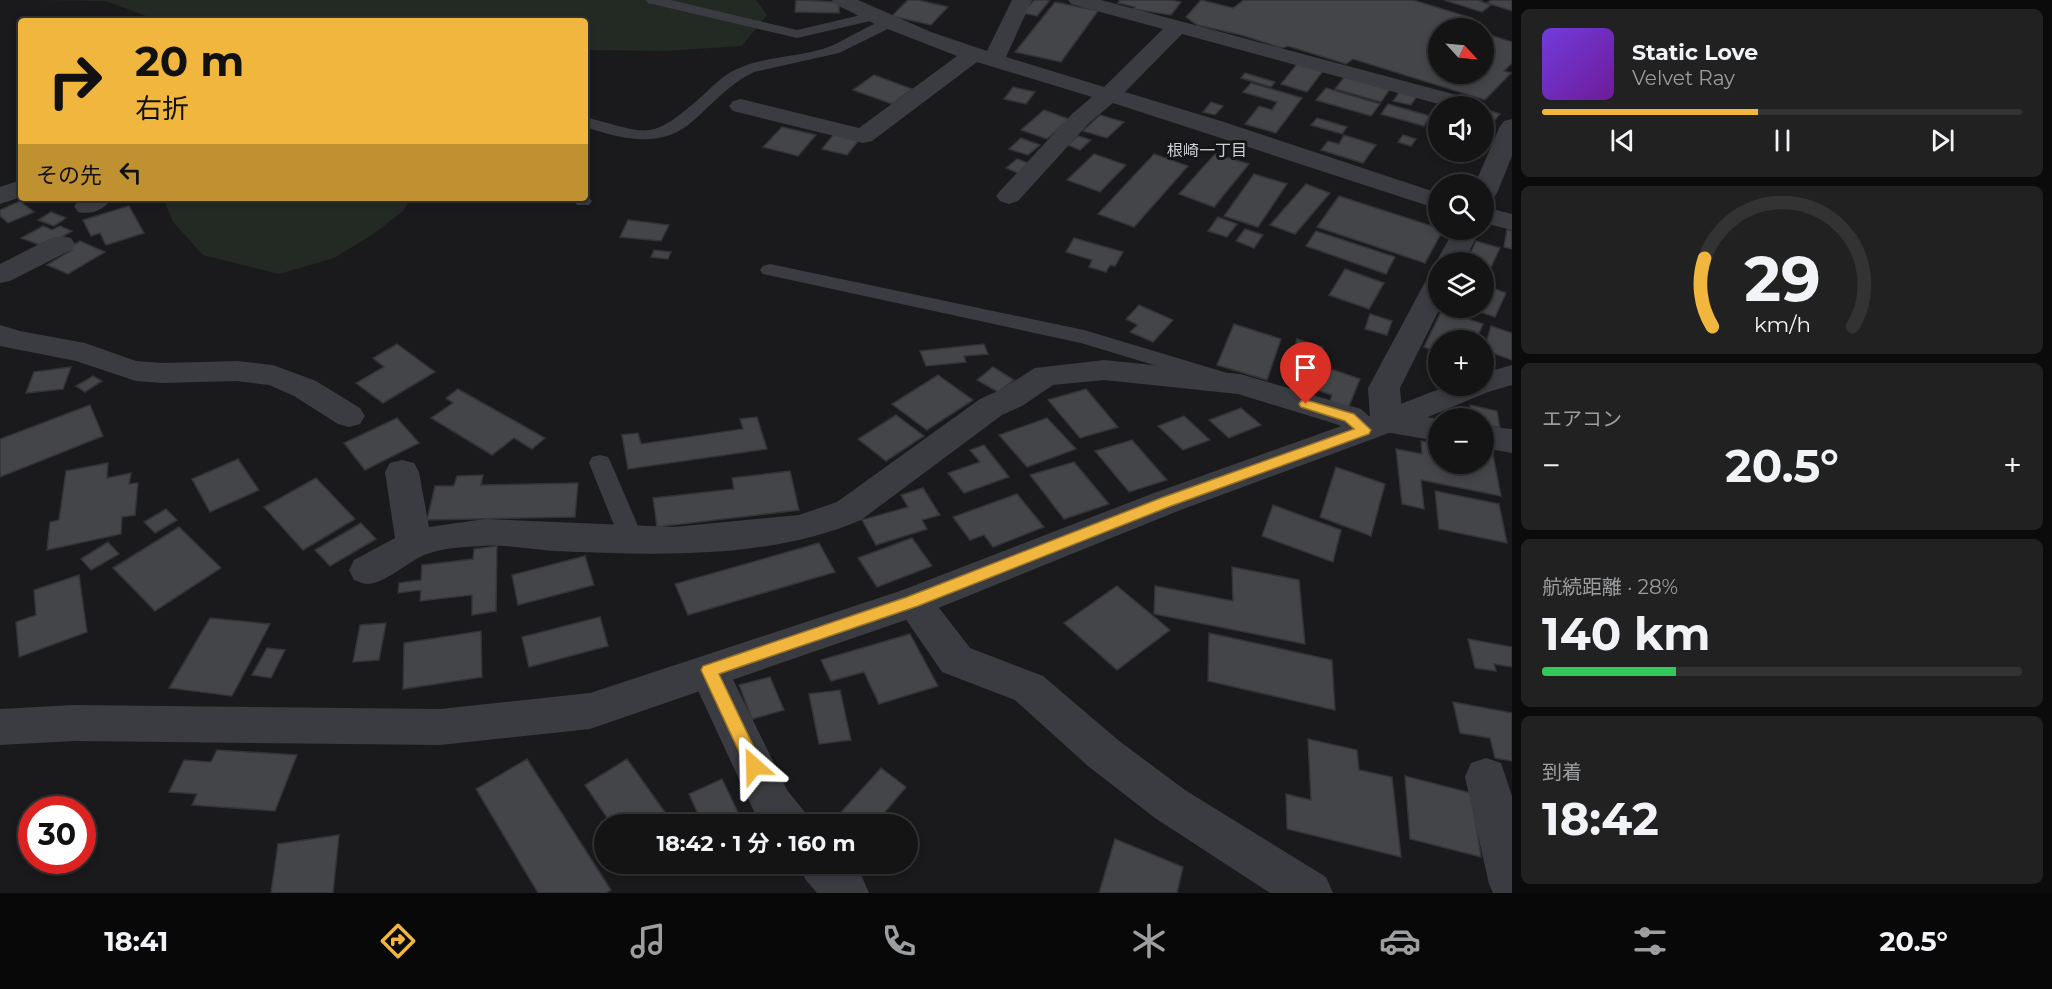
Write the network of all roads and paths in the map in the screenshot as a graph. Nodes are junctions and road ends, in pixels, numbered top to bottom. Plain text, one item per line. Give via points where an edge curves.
1 (653, 0) edge
2 (842, 0) edge
3 (1022, 0) edge
4 (1078, 0) edge
5 (882, 20) junction
6 (1178, 26) junction
7 (983, 58) junction
8 (1109, 95) junction
9 (1434, 96) edge
10 (741, 106) dead end
11 (1494, 113) edge
12 (1512, 118) edge
13 (588, 123) edge
14 (1512, 126) edge
15 (1492, 174) edge
16 (18, 189) edge
17 (0, 196) edge
18 (1009, 196) dead end
19 (1428, 198) edge
20 (1494, 218) edge
21 (1512, 222) edge
22 (61, 244) dead end
23 (770, 270) dead end
24 (0, 274) edge
25 (1428, 303) edge
26 (4, 347) edge
27 (1512, 375) edge
28 (1494, 380) edge
29 (1240, 384) junction
30 (1451, 396) edge
31 (349, 416) dead end
32 (1375, 426) junction
33 (1428, 429) edge
34 (1494, 438) edge
35 (1512, 441) edge
36 (600, 463) dead end
37 (402, 472) dead end
38 (632, 540) junction
39 (414, 544) junction
40 (367, 570) dead end
41 (913, 602) junction
42 (709, 670) junction
43 (0, 727) edge
44 (1486, 777) dead end
45 (780, 814) edge
46 (830, 874) edge
47 (1512, 884) edge
48 (846, 893) edge
49 (1310, 893) edge

1 - 5 lane via 797,34
2 - 5 street
3 - 7 street
4 - 6 street
5 - 7 street
5 - 13 lane via 834,50 737,74 678,126 663,133 631,135
6 - 8 street
6 - 9 street
7 - 8 street
7 - 10 street via 864,136
8 - 18 street via 1081,118
8 - 19 street
11 - 12 street
14 - 15 street
16 - 17 street
20 - 21 street
22 - 24 street
23 - 29 lane via 1084,337
25 - 32 street via 1384,388
26 - 31 street via 78,351 125,370 267,375 290,381
27 - 28 street
29 - 32 street
29 - 38 street via 1104,370 1046,375 991,407 912,467 833,518 799,528 674,541
30 - 32 street
32 - 33 street
32 - 41 street via 1166,502
34 - 35 street
36 - 38 lane
37 - 39 street
38 - 39 street via 485,532
39 - 40 street
41 - 42 street
41 - 49 street via 956,660 1029,688 1103,753 1170,804
42 - 43 street via 590,711 440,727 74,723
42 - 45 street
44 - 47 street
46 - 48 street

